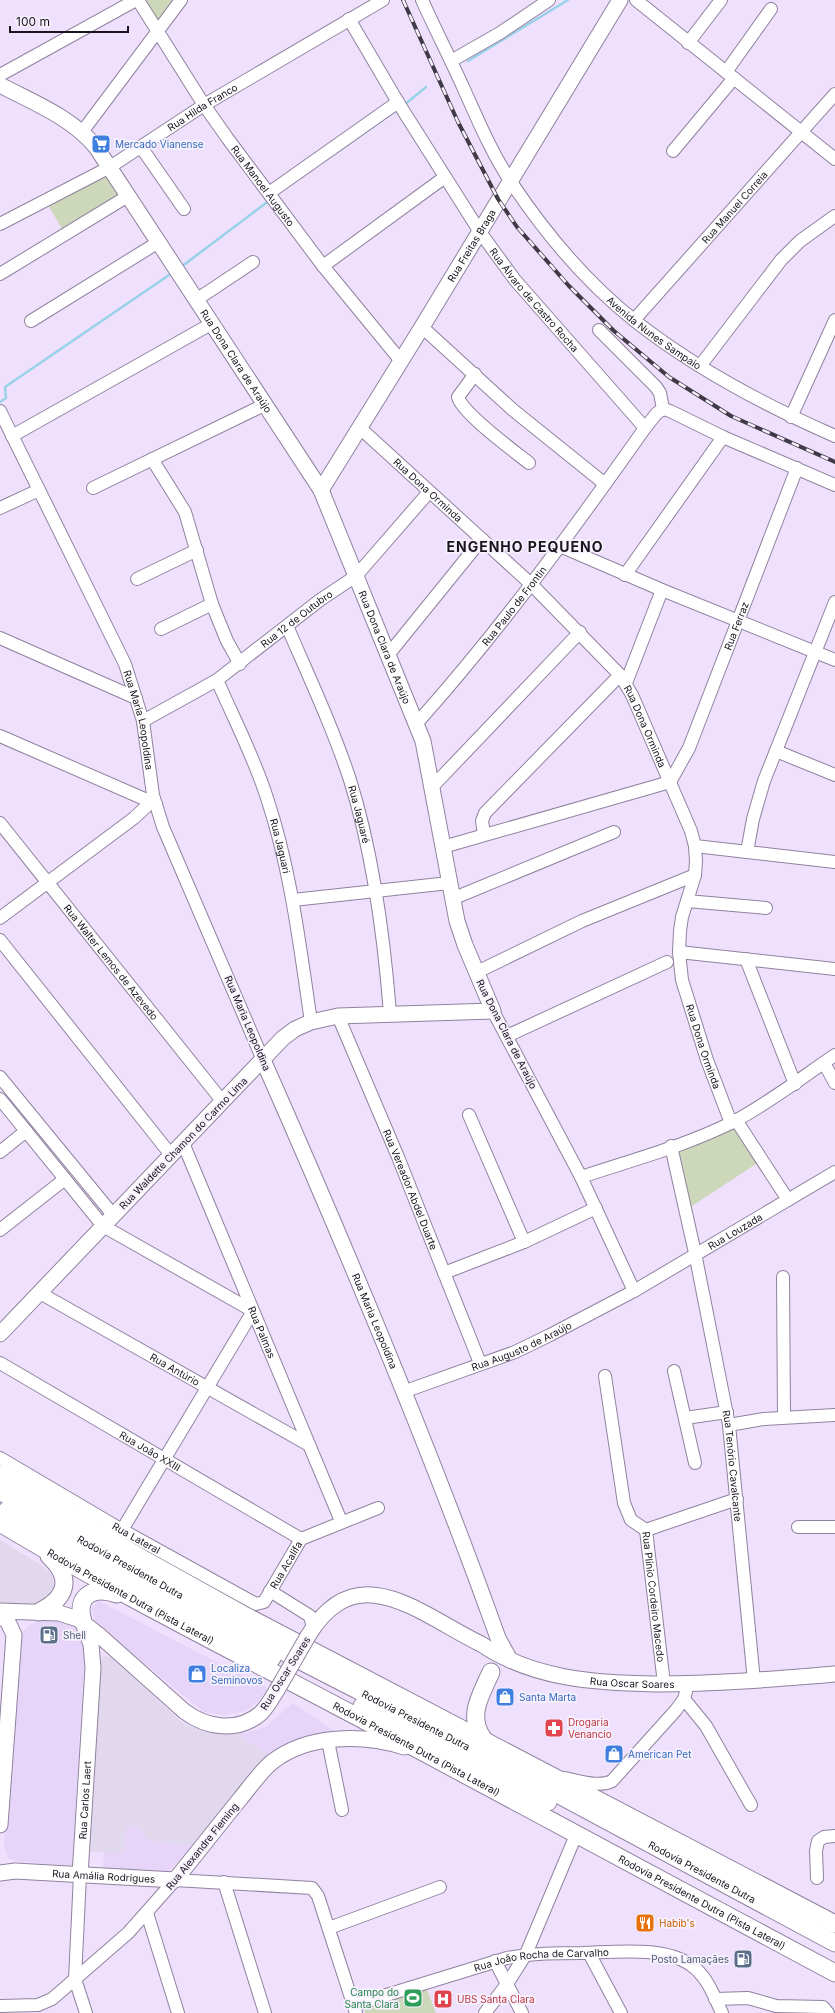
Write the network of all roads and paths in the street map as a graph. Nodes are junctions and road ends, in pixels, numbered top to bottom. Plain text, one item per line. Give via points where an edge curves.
1 (137, 0) edge
2 (181, 0) edge
3 (383, 0) edge
4 (422, 0) edge
5 (549, 0) edge
6 (620, 0) edge
7 (636, 0) edge
8 (721, 0) edge
9 (771, 9) dead end
10 (349, 20) junction
11 (157, 31) junction
12 (688, 43) junction
13 (454, 67) junction
14 (0, 75) edge
15 (730, 75) junction
16 (0, 86) edge
17 (835, 94) edge
18 (204, 105) junction
19 (399, 105) junction
20 (82, 132) junction
21 (801, 133) junction
22 (142, 147) junction
23 (673, 150) dead end
24 (835, 159) edge
25 (110, 167) junction
26 (445, 177) junction
27 (511, 182) junction
28 (128, 196) junction
29 (271, 196) junction
30 (184, 209) dead end
31 (835, 216) edge
32 (0, 224) edge
33 (480, 232) junction
34 (158, 243) junction
35 (253, 262) dead end
36 (323, 266) junction
37 (0, 274) edge
38 (196, 300) junction
39 (634, 320) junction
40 (835, 320) edge
41 (31, 321) dead end
42 (211, 324) junction
43 (422, 327) junction
44 (599, 330) dead end
45 (401, 361) junction
46 (700, 366) junction
47 (475, 374) junction
48 (264, 405) junction
49 (663, 409) junction
50 (0, 412) edge
51 (791, 417) junction
52 (360, 428) junction
53 (645, 428) junction
54 (12, 436) junction
55 (835, 436) edge
56 (723, 437) junction
57 (152, 459) junction
58 (529, 463) dead end
59 (798, 468) junction
60 (605, 484) junction
61 (835, 485) edge
62 (94, 488) dead end
63 (39, 490) junction
64 (321, 490) junction
65 (429, 492) junction
66 (0, 508) edge
67 (482, 539) junction
68 (560, 546) junction
69 (198, 550) junction
70 (625, 575) junction
71 (356, 576) junction
72 (137, 579) dead end
73 (532, 585) junction
74 (662, 590) junction
75 (835, 602) edge
76 (212, 604) junction
77 (737, 621) junction
78 (287, 626) junction
79 (161, 629) dead end
80 (580, 632) junction
81 (0, 638) edge
82 (816, 652) junction
83 (388, 654) junction
84 (835, 660) edge
85 (240, 664) junction
86 (623, 679) junction
87 (217, 680) junction
88 (136, 698) junction
89 (143, 721) junction
90 (417, 723) junction
91 (0, 736) edge
92 (776, 751) junction
93 (835, 775) edge
94 (670, 782) junction
95 (433, 786) junction
96 (153, 803) junction
97 (0, 823) edge
98 (614, 832) dead end
99 (484, 834) junction
100 (695, 846) junction
101 (443, 847) junction
102 (746, 852) junction
103 (835, 862) edge
104 (695, 874) junction
105 (48, 881) junction
106 (449, 883) junction
107 (376, 891) junction
108 (452, 899) junction
109 (293, 900) junction
110 (687, 901) junction
111 (766, 908) dead end
112 (0, 918) edge
113 (0, 940) edge
114 (679, 952) junction
115 (746, 959) junction
116 (667, 962) dead end
117 (835, 969) edge
118 (477, 972) junction
119 (493, 1011) junction
120 (390, 1013) junction
121 (338, 1016) junction
122 (311, 1022) junction
123 (507, 1036) junction
124 (835, 1056) edge
125 (263, 1060) junction
126 (824, 1063) junction
127 (0, 1077) edge
128 (835, 1083) edge
129 (795, 1084) junction
130 (0, 1099) edge
131 (223, 1102) junction
132 (469, 1115) dead end
133 (733, 1122) junction
134 (26, 1131) junction
135 (183, 1143) junction
136 (671, 1146) junction
137 (0, 1152) edge
138 (171, 1155) junction
139 (835, 1172) edge
140 (582, 1177) junction
141 (65, 1179) junction
142 (788, 1200) junction
143 (596, 1208) junction
144 (108, 1221) junction
145 (0, 1230) edge
146 (524, 1242) junction
147 (695, 1253) junction
148 (444, 1273) junction
149 (783, 1277) dead end
150 (634, 1291) junction
151 (40, 1293) junction
152 (254, 1312) junction
153 (0, 1334) edge
154 (0, 1363) edge
155 (480, 1363) junction
156 (674, 1371) dead end
157 (605, 1376) dead end
158 (207, 1387) junction
159 (403, 1392) junction
160 (727, 1412) junction
161 (835, 1415) edge
162 (784, 1417) junction
163 (685, 1418) junction
164 (729, 1425) junction
165 (309, 1445) junction
166 (0, 1458) edge
167 (164, 1459) junction
168 (695, 1462) dead end
169 (0, 1474) edge
170 (0, 1491) edge
171 (737, 1499) junction
172 (0, 1505) edge
173 (378, 1508) dead end
174 (341, 1521) junction
175 (0, 1523) edge
176 (798, 1527) dead end
177 (835, 1527) edge
178 (122, 1530) junction
179 (646, 1530) junction
180 (300, 1538) junction
181 (40, 1547) junction
182 (270, 1591) junction
183 (134, 1600) junction
184 (0, 1611) edge
185 (39, 1612) junction
186 (0, 1615) edge
187 (83, 1622) junction
188 (311, 1632) junction
189 (14, 1635) junction
190 (494, 1644) junction
191 (492, 1672) junction
192 (835, 1674) edge
193 (578, 1680) junction
194 (754, 1681) junction
195 (664, 1684) junction
196 (688, 1684) junction
197 (684, 1698) junction
198 (484, 1740) junction
199 (328, 1741) junction
200 (425, 1753) junction
201 (553, 1777) junction
202 (751, 1805) dead end
203 (342, 1810) dead end
204 (0, 1825) edge
205 (576, 1835) junction
206 (832, 1836) edge
207 (0, 1859) edge
208 (15, 1871) junction
209 (0, 1873) edge
210 (80, 1875) junction
211 (817, 1878) dead end
212 (176, 1880) junction
213 (224, 1882) junction
214 (440, 1887) dead end
215 (147, 1913) junction
216 (835, 1924) edge
217 (329, 1928) junction
218 (835, 1943) edge
219 (589, 1952) junction
220 (526, 1954) junction
221 (835, 1955) edge
222 (495, 1961) junction
223 (835, 1973) edge
224 (75, 1979) junction
225 (507, 1984) junction
226 (716, 1999) junction
227 (0, 2006) edge
228 (355, 2009) edge
229 (86, 2013) edge
230 (178, 2013) edge
231 (265, 2013) edge
232 (485, 2013) edge
233 (522, 2013) edge
234 (621, 2013) edge
235 (722, 2013) edge
236 (828, 2013) edge

1 - 11 street, Rua Manoel Augusto
1 - 14 street
2 - 11 street
3 - 10 street, Rua Hilda Franco
4 - 13 street, Avenida Nunes Sampaio
5 - 13 street
6 - 27 main road, Rua Freitas Braga
7 - 12 street
8 - 12 street
9 - 15 street
10 - 18 street, Rua Hilda Franco
10 - 19 street, Rua Álvaro de Castro Rocha
11 - 18 street, Rua Manoel Augusto
11 - 20 street
12 - 15 street
13 - 27 street, Avenida Nunes Sampaio via 482,131
15 - 21 street
15 - 23 street
16 - 20 main road, Rua Dona Clara de Araújo via 50,111
17 - 21 street, Rua Manuel Correia
18 - 22 street, Rua Hilda Franco
18 - 29 street, Rua Manoel Augusto
19 - 26 street, Rua Álvaro de Castro Rocha
19 - 29 street
20 - 25 main road, Rua Dona Clara de Araújo
21 - 24 street
21 - 39 street, Rua Manuel Correia
22 - 25 street, Rua Hilda Franco
22 - 30 street
25 - 28 main road, Rua Dona Clara de Araújo
25 - 32 street, Rua Hilda Franco
26 - 33 street, Rua Álvaro de Castro Rocha
26 - 36 street
27 - 33 main road, Rua Freitas Braga
27 - 39 street, Avenida Nunes Sampaio via 575,264
28 - 34 main road, Rua Dona Clara de Araújo
28 - 37 street
29 - 36 street, Rua Manoel Augusto
31 - 46 street via 800,241 787,255
33 - 43 main road, Rua Freitas Braga
33 - 53 street, Rua Álvaro de Castro Rocha via 515,280
34 - 38 main road, Rua Dona Clara de Araújo
34 - 41 street
35 - 38 street
36 - 45 street, Rua Manoel Augusto
38 - 42 main road, Rua Dona Clara de Araújo
39 - 46 street, Avenida Nunes Sampaio
40 - 51 street
42 - 48 main road, Rua Dona Clara de Araújo
42 - 54 street
43 - 45 main road, Rua Freitas Braga
43 - 47 street
44 - 49 street via 656,387 662,397
45 - 52 main road, Rua Freitas Braga
46 - 51 street, Avenida Nunes Sampaio
47 - 58 street via 458,397 462,405
47 - 60 street via 514,410
48 - 57 street
48 - 64 main road, Rua Dona Clara de Araújo
49 - 53 street, Rua Paulo de Frontin
49 - 56 street
50 - 54 street, Rua Maria Leopoldina
51 - 55 street, Avenida Nunes Sampaio
52 - 64 main road, Rua Freitas Braga
52 - 65 street, Rua Dona Orminda
53 - 60 street, Rua Paulo de Frontin
54 - 63 street, Rua Maria Leopoldina
56 - 59 street
56 - 70 street
57 - 62 street
57 - 69 street via 185,512
59 - 61 street
59 - 77 street, Rua Ferraz
60 - 68 street, Rua Paulo de Frontin
63 - 66 street
63 - 88 street, Rua Maria Leopoldina via 125,664
64 - 71 main road, Rua Dona Clara de Araújo
65 - 67 street, Rua Dona Orminda
65 - 71 street, Rua 12 de Outubro
67 - 73 street, Rua Dona Orminda
67 - 83 street
68 - 70 street
68 - 73 street, Rua Paulo de Frontin
69 - 72 street
69 - 76 street
70 - 74 street
71 - 78 street, Rua 12 de Outubro
71 - 83 main road, Rua Dona Clara de Araújo
73 - 80 street, Rua Dona Orminda
73 - 90 street, Rua Paulo de Frontin via 458,677
74 - 77 street
74 - 86 street
75 - 82 street
76 - 79 street
76 - 85 street via 227,641
77 - 82 street
77 - 94 street, Rua Ferraz via 689,748
78 - 85 street, Rua 12 de Outubro
78 - 107 street, Rua Jaguaré via 350,782
80 - 86 street, Rua Dona Orminda
80 - 95 street
81 - 88 street
82 - 84 street
82 - 92 street
83 - 90 main road, Rua Dona Clara de Araújo
85 - 87 street, Rua 12 de Outubro
86 - 94 street, Rua Dona Orminda
86 - 99 street via 485,813 482,821
87 - 89 street, Rua 12 de Outubro
87 - 109 street, Rua Jaguari via 267,796
88 - 89 street, Rua Maria Leopoldina
89 - 96 street, Rua Maria Leopoldina
90 - 95 main road, Rua Dona Clara de Araújo
91 - 96 street
92 - 93 street
92 - 102 street via 758,797
94 - 99 street
94 - 100 street, Rua Dona Orminda
95 - 101 main road, Rua Dona Clara de Araújo
96 - 105 street
96 - 125 street, Rua Maria Leopoldina
97 - 105 street, Rua Walter Lemos de Azevedo
98 - 108 street
99 - 101 street
100 - 102 street
100 - 104 street, Rua Dona Orminda
101 - 106 main road, Rua Dona Clara de Araújo
102 - 103 street
104 - 110 street, Rua Dona Orminda
104 - 118 street via 582,921
105 - 112 street
105 - 131 street, Rua Walter Lemos de Azevedo
106 - 107 street
106 - 108 main road, Rua Dona Clara de Araújo
107 - 109 street
107 - 120 street, Rua Jaguaré
108 - 118 main road, Rua Dona Clara de Araújo via 465,946
109 - 122 street, Rua Jaguari
110 - 111 street
110 - 114 street, Rua Dona Orminda via 681,924
113 - 138 street
114 - 115 street
114 - 133 street, Rua Dona Orminda via 682,980 690,1007
115 - 117 street
115 - 129 street
116 - 123 street
118 - 119 main road, Rua Dona Clara de Araújo
119 - 120 main road, Rua Waldette Chamon do Carmo Lima
119 - 123 street, Rua Dona Clara de Araújo
120 - 121 main road, Rua Waldette Chamon do Carmo Lima
121 - 122 main road, Rua Waldette Chamon do Carmo Lima
121 - 148 street, Rua Vereador Abdel Duarte
122 - 125 main road, Rua Waldette Chamon do Carmo Lima via 283,1038
123 - 140 street, Rua Dona Clara de Araújo
124 - 126 street
125 - 131 main road, Rua Waldette Chamon do Carmo Lima
125 - 159 main road, Rua Maria Leopoldina
126 - 128 street
126 - 129 street
127 - 144 street
129 - 133 street
130 - 134 street
131 - 135 main road, Rua Waldette Chamon do Carmo Lima
132 - 146 street
133 - 136 street
133 - 142 street, Rua Dona Orminda
134 - 137 street
134 - 141 street
135 - 138 main road, Rua Waldette Chamon do Carmo Lima
135 - 152 street, Rua Palmas
136 - 140 street
136 - 147 street, Rua Tenório Cavalcante
138 - 144 main road, Rua Waldette Chamon do Carmo Lima
139 - 142 street, Rua Louzada
140 - 143 street, Rua Dona Clara de Araújo
141 - 144 street
141 - 145 street
142 - 147 street, Rua Louzada
143 - 146 street
143 - 150 street, Rua Dona Clara de Araújo
144 - 151 main road, Rua Waldette Chamon do Carmo Lima
144 - 152 street
146 - 148 street
147 - 150 street, Rua Louzada
147 - 160 street, Rua Tenório Cavalcante
148 - 155 street, Rua Vereador Abdel Duarte
149 - 162 street
150 - 155 street, Rua Augusto de Araújo via 515,1352
151 - 153 main road, Rua Waldette Chamon do Carmo Lima
151 - 158 street, Rua Antúrio
152 - 158 street
152 - 165 street, Rua Palmas
154 - 167 street, Rua João XXIII
155 - 159 street, Rua Augusto de Araújo
156 - 163 street
157 - 179 street, Rua Plínio Cordeiro Macedo via 625,1507 631,1520
158 - 165 street, Rua Antúrio
158 - 167 street
159 - 190 main road, Rua Maria Leopoldina via 440,1483
160 - 163 street
160 - 164 street, Rua Tenório Cavalcante
161 - 162 street
162 - 164 street
163 - 168 street
164 - 171 street, Rua Tenório Cavalcante
165 - 174 street, Rua Palmas
166 - 178 street, Rua Lateral
167 - 178 street
167 - 180 street, Rua João XXIII
169 - 198 highway via 145,1560
170 - 218 highway, Rodovia Presidente Dutra via 82,1540 293,1657 494,1760
171 - 179 street
171 - 194 street, Rua Tenório Cavalcante
172 - 221 highway, Rodovia Presidente Dutra via 192,1617
173 - 174 street, Rua Acalifa
174 - 180 street, Rua Acalifa
175 - 181 highway, Rodovia Presidente Dutra (Pista Lateral)
176 - 177 street
178 - 182 street, Rua Lateral via 253,1604 262,1603
179 - 195 street, Rua Plínio Cordeiro Macedo
180 - 182 street, Rua Acalifa
181 - 183 highway, Rodovia Presidente Dutra (Pista Lateral)
181 - 185 highway via 61,1569 64,1584 62,1595 57,1601
182 - 188 street, Rua Acalifa via 310,1616
183 - 187 highway via 109,1591 93,1592 87,1595 82,1605
183 - 200 highway, Rodovia Presidente Dutra (Pista Lateral)
184 - 185 main road, Rua Oscar Soares
185 - 187 main road, Rua Oscar Soares via 64,1614
185 - 189 main road via 25,1620
186 - 189 main road via 8,1622
187 - 188 main road, Rua Oscar Soares, bridge via 184,1711 205,1723 229,1726 252,1719 264,1709
187 - 210 main road, Rua Carlos Laert via 91,1644 93,1668
188 - 190 main road, Rua Oscar Soares via 329,1610 342,1600 362,1595 380,1595 400,1600 481,1644
189 - 204 main road
190 - 191 main road, Rua Maria Leopoldina
190 - 193 main road, Rua Oscar Soares via 510,1660 533,1670
191 - 193 main road, Rua Oscar Soares via 507,1667 549,1681
191 - 198 highway via 481,1694 475,1715 476,1727
192 - 194 main road, Rua Oscar Soares
193 - 195 main road, Rua Oscar Soares
194 - 196 main road, Rua Oscar Soares
195 - 196 main road, Rua Oscar Soares
196 - 197 street
197 - 201 street via 612,1781 598,1784
197 - 202 street via 706,1726
198 - 201 highway
199 - 200 main road, Rua Alexandre Fleming via 373,1739
199 - 203 street
199 - 212 main road, Rua Alexandre Fleming via 296,1749 278,1758 264,1770
200 - 205 highway, Rodovia Presidente Dutra (Pista Lateral)
201 - 216 highway
205 - 220 street
205 - 223 highway, Rodovia Presidente Dutra (Pista Lateral)
206 - 211 street via 821,1838 817,1846
207 - 208 main road via 5,1866
208 - 209 main road, Rua Amália Rodrigues
208 - 210 main road, Rua Amália Rodrigues
210 - 212 main road, Rua Amália Rodrigues
210 - 224 street, Rua Carlos Laert
212 - 213 street, Rua Amália Rodrigues
212 - 215 street, Rua Alexandre Fleming
213 - 217 street, Rua Amália Rodrigues via 312,1888 318,1896
213 - 231 street
214 - 217 street
215 - 224 street, Rua Alexandre Fleming
215 - 230 street
217 - 228 street
219 - 220 street, Rua João Rocha de Carvalho
219 - 226 street, Rua João Rocha de Carvalho via 648,1952 677,1958 692,1965 701,1974
219 - 234 street
220 - 222 street, Rua João Rocha de Carvalho
220 - 225 street
222 - 225 street
222 - 228 street, Rua João Rocha de Carvalho
224 - 227 street, Rua Alexandre Fleming via 52,1999 42,2004
224 - 229 street
225 - 232 street
225 - 233 street
226 - 235 street, Rua João Rocha de Carvalho
226 - 236 street via 748,1998 776,2006 821,2007 826,2008

